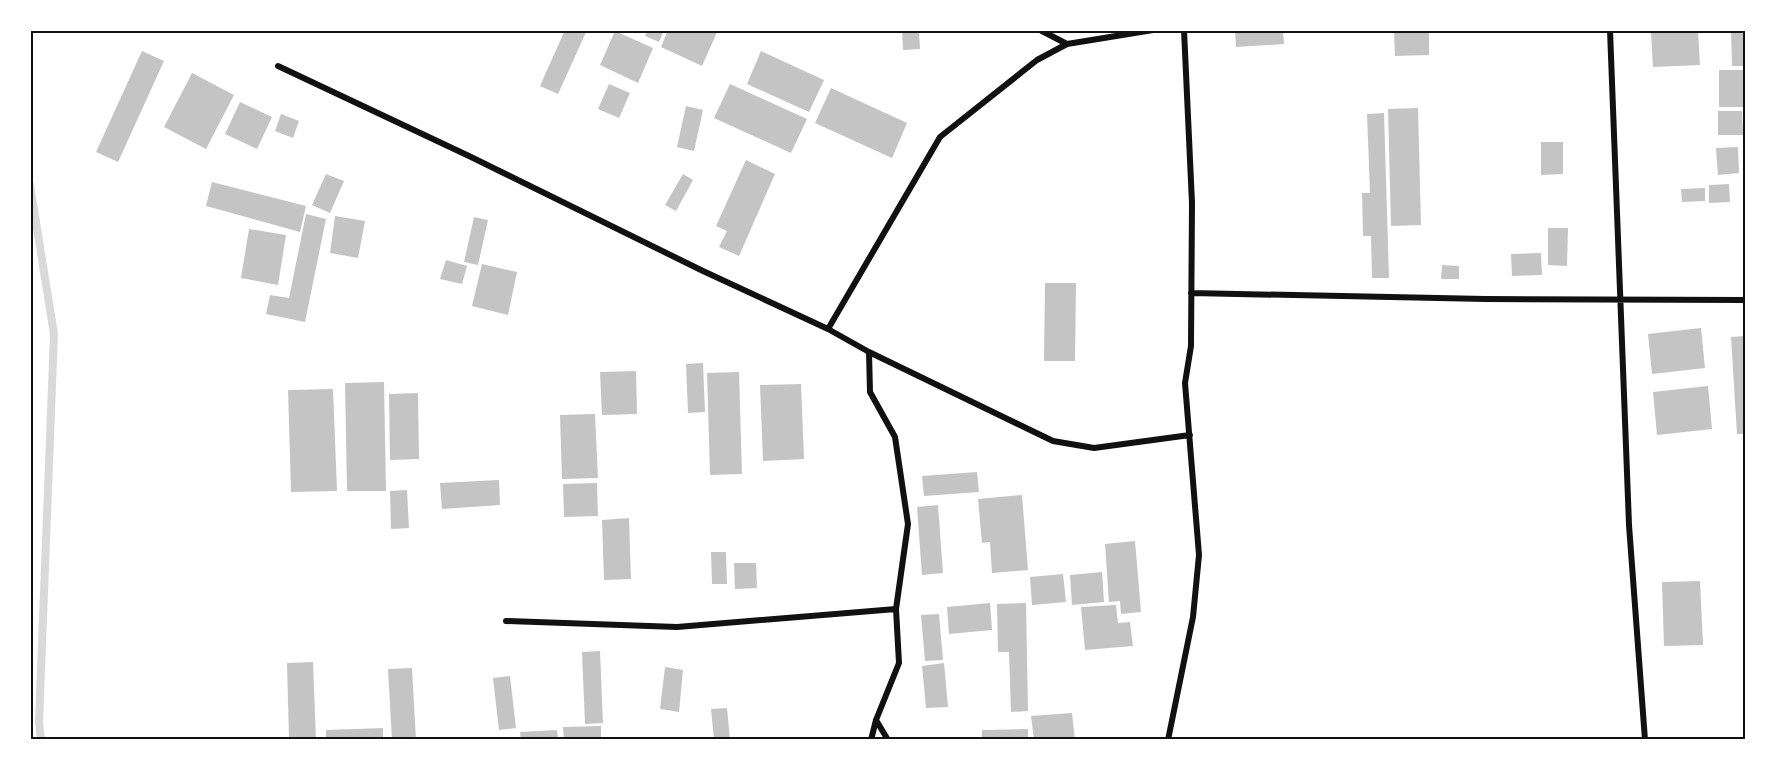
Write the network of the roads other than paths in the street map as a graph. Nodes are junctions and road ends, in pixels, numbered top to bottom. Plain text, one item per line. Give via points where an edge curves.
1 (1040, 30) edge
2 (1153, 30) edge
3 (1184, 30) edge
4 (1610, 30) edge
5 (1067, 44) junction
6 (278, 66) dead end
7 (1191, 293) junction
8 (1745, 300) edge
9 (1619, 301) junction
10 (828, 328) junction
11 (869, 352) junction
12 (1190, 435) junction
13 (896, 609) junction
14 (506, 621) dead end
15 (876, 720) junction
16 (871, 740) edge
17 (888, 740) edge
18 (1168, 740) edge
19 (1645, 740) edge

1 - 5 street
2 - 5 street
3 - 7 street via 1192,203
4 - 9 street
5 - 10 street via 1037,60 940,137
6 - 10 street
7 - 9 street
7 - 12 street via 1191,346 1185,383
8 - 9 street
9 - 19 street via 1629,525
10 - 11 street
11 - 12 street via 1053,441 1094,448
11 - 13 street via 870,392 895,437 908,524
12 - 18 street via 1199,555 1193,617
13 - 14 street via 677,627
13 - 15 street via 899,663
15 - 16 street
15 - 17 street

